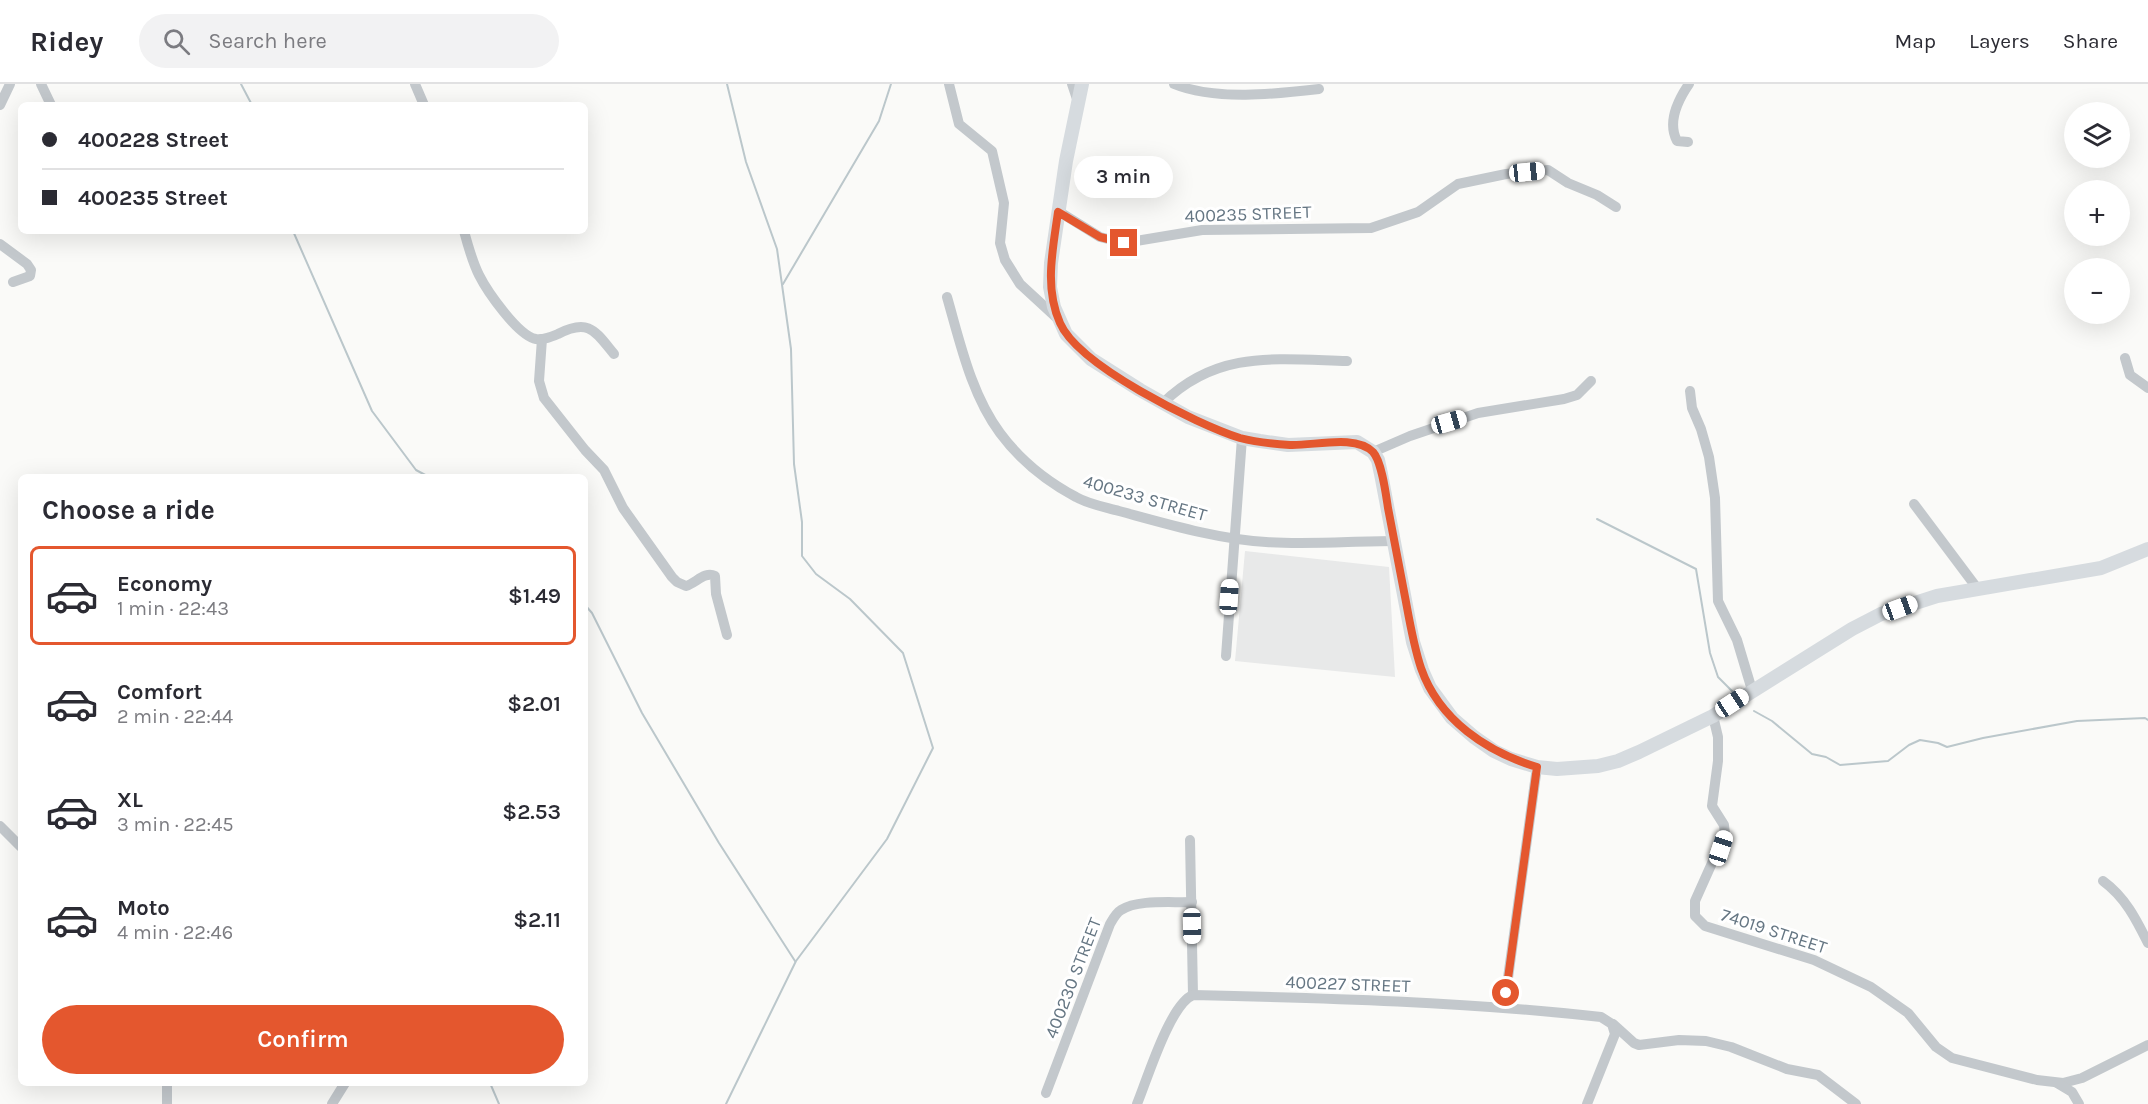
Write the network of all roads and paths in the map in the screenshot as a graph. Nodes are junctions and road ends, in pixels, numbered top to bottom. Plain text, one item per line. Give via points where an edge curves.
1 (10, 84) edge
2 (41, 84) edge
3 (415, 84) edge
4 (949, 84) edge
5 (1072, 84) edge
6 (1082, 84) edge
7 (1174, 84) edge
8 (1689, 84) edge
9 (1319, 89) dead end
10 (50, 102) edge
11 (423, 102) edge
12 (1078, 102) junction
13 (0, 105) edge
14 (1688, 142) dead end
15 (1616, 207) dead end
16 (1058, 212) junction
17 (465, 234) edge
18 (0, 244) edge
19 (13, 282) dead end
20 (948, 297) dead end
21 (1058, 319) junction
22 (542, 339) junction
23 (614, 354) dead end
24 (2126, 358) dead end
25 (1347, 361) dead end
26 (1591, 381) dead end
27 (2148, 388) edge
28 (1690, 391) dead end
29 (1163, 403) junction
30 (1242, 438) junction
31 (1373, 452) junction
32 (1914, 504) dead end
33 (1233, 539) junction
34 (1394, 541) junction
35 (2148, 549) edge
36 (1977, 588) junction
37 (727, 634) dead end
38 (1226, 656) dead end
39 (1752, 690) junction
40 (1713, 716) junction
41 (1537, 767) junction
42 (0, 826) edge
43 (1190, 840) dead end
44 (18, 844) edge
45 (2103, 880) dead end
46 (1191, 902) junction
47 (2148, 944) edge
48 (1193, 995) junction
49 (1504, 1007) junction
50 (1614, 1029) junction
51 (2148, 1045) edge
52 (2056, 1083) junction
53 (167, 1086) edge
54 (343, 1086) edge
55 (1046, 1093) dead end
56 (167, 1104) edge
57 (332, 1104) edge
58 (1137, 1104) edge
59 (1587, 1104) edge
60 (1856, 1104) edge
61 (2079, 1104) edge

1 - 13 street
2 - 10 street
3 - 11 street
4 - 21 street via 959,124 992,151 1004,203 1000,243 1005,260 1020,284
5 - 12 street
6 - 12 street
7 - 9 street via 1216,93
8 - 14 street via 1673,121 1677,141
12 - 16 street
15 - 16 street, 400235 STREET via 1552,171 1543,170 1458,184 1418,212 1371,228 1202,230 1124,243 1100,237
16 - 21 street via 1050,287
17 - 22 street via 486,287 520,331
18 - 19 street via 32,270 30,276
20 - 33 street, 400233 STREET via 979,394 999,431 1022,459 1078,499
21 - 29 street via 1066,334 1091,359
22 - 23 street via 584,326 598,334
22 - 37 street via 539,381 544,398 604,470 623,508 672,577 686,586 705,575 715,576
24 - 27 street via 2130,375
25 - 29 street via 1240,362 1218,367 1189,380
26 - 31 street via 1577,395 1478,413
28 - 39 street via 1709,457 1715,498 1718,601 1737,640
29 - 30 street
30 - 31 street via 1288,445 1357,442
30 - 33 street
31 - 34 street via 1378,460
32 - 36 street
33 - 34 street, 400233 STREET
33 - 38 street via 1223,635
34 - 41 street via 1413,642 1430,688 1452,718 1474,737 1511,759
35 - 36 street via 2101,568
36 - 39 street via 1881,614
39 - 40 street
40 - 41 street via 1618,761 1576,769
40 - 52 street, 74019 STREET via 1718,761 1712,806 1725,834 1695,901 1698,921 1796,953 1871,987 1908,1013 1936,1047 1952,1058
41 - 49 street
42 - 44 street
43 - 46 street
45 - 47 street via 2120,895
46 - 48 street
46 - 55 street, 400230 STREET via 1132,905 1115,915
48 - 49 street, 400227 STREET
48 - 58 street via 1182,1002 1169,1024
49 - 50 street, 400227 STREET via 1601,1017
50 - 59 street
50 - 60 street via 1639,1045 1679,1040 1731,1047 1787,1069 1818,1075
51 - 52 street, 74019 STREET via 2082,1078
52 - 61 street via 2072,1092
53 - 56 street
54 - 57 street

